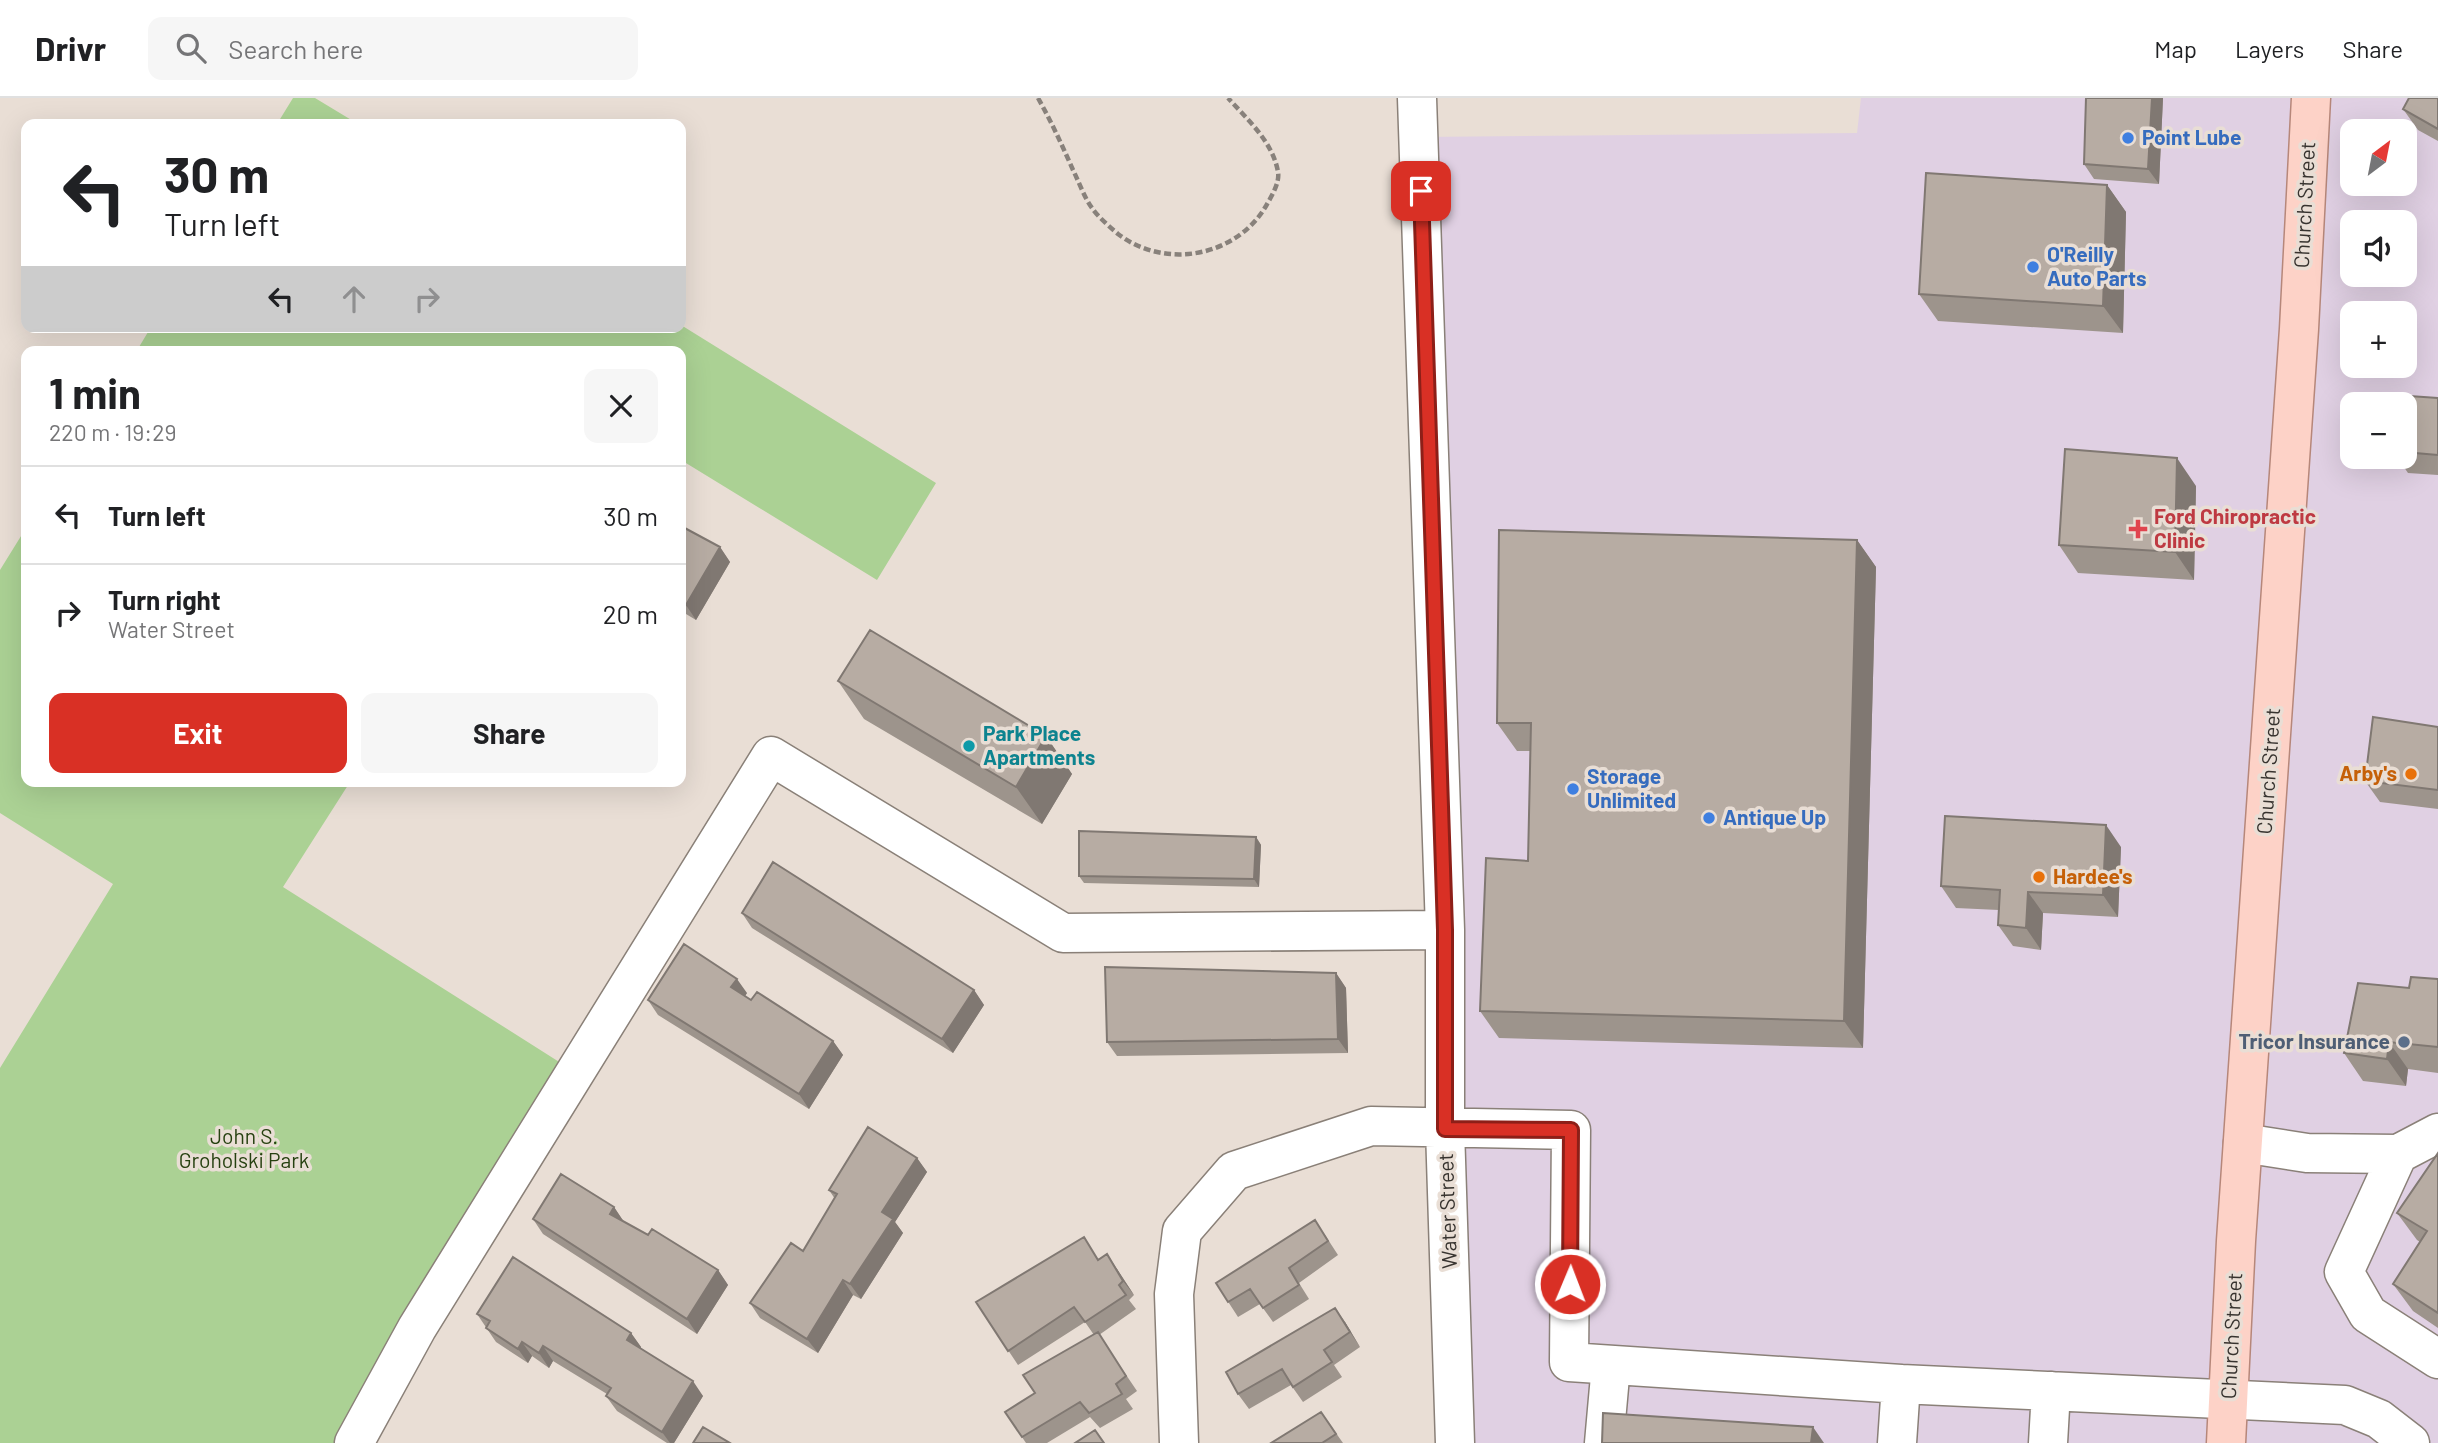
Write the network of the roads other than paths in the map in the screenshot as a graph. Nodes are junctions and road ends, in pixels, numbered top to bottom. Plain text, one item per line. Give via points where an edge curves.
1 (1417, 98) edge
2 (2311, 98) edge
3 (1445, 930) junction
4 (1445, 1129) junction
5 (2438, 1133) edge
6 (2243, 1143) junction
7 (2398, 1154) junction
8 (2438, 1359) edge
9 (1611, 1365) junction
10 (1901, 1384) junction
11 (2051, 1391) junction
12 (2230, 1399) junction
13 (355, 1443) edge
14 (1179, 1443) edge
15 (1455, 1443) edge
16 (1604, 1443) edge
17 (1897, 1443) edge
18 (2048, 1443) edge
19 (2226, 1443) edge
20 (2410, 1443) edge

1 - 3 street, Water Street
2 - 6 main road, Church Street
3 - 4 street, Water Street
3 - 13 street via 1063,933 771,756 417,1328
4 - 9 street via 1571,1130 1569,1362
4 - 14 street via 1371,1125 1234,1171 1182,1231 1174,1294
4 - 15 street, Water Street
5 - 7 street
6 - 7 street via 2307,1153
6 - 12 main road, Church Street
7 - 8 street via 2344,1272 2368,1314
9 - 10 street
9 - 16 street
10 - 11 street
10 - 17 street
11 - 12 street
11 - 18 street
12 - 19 main road, Church Street
12 - 20 street via 2345,1405 2379,1419

